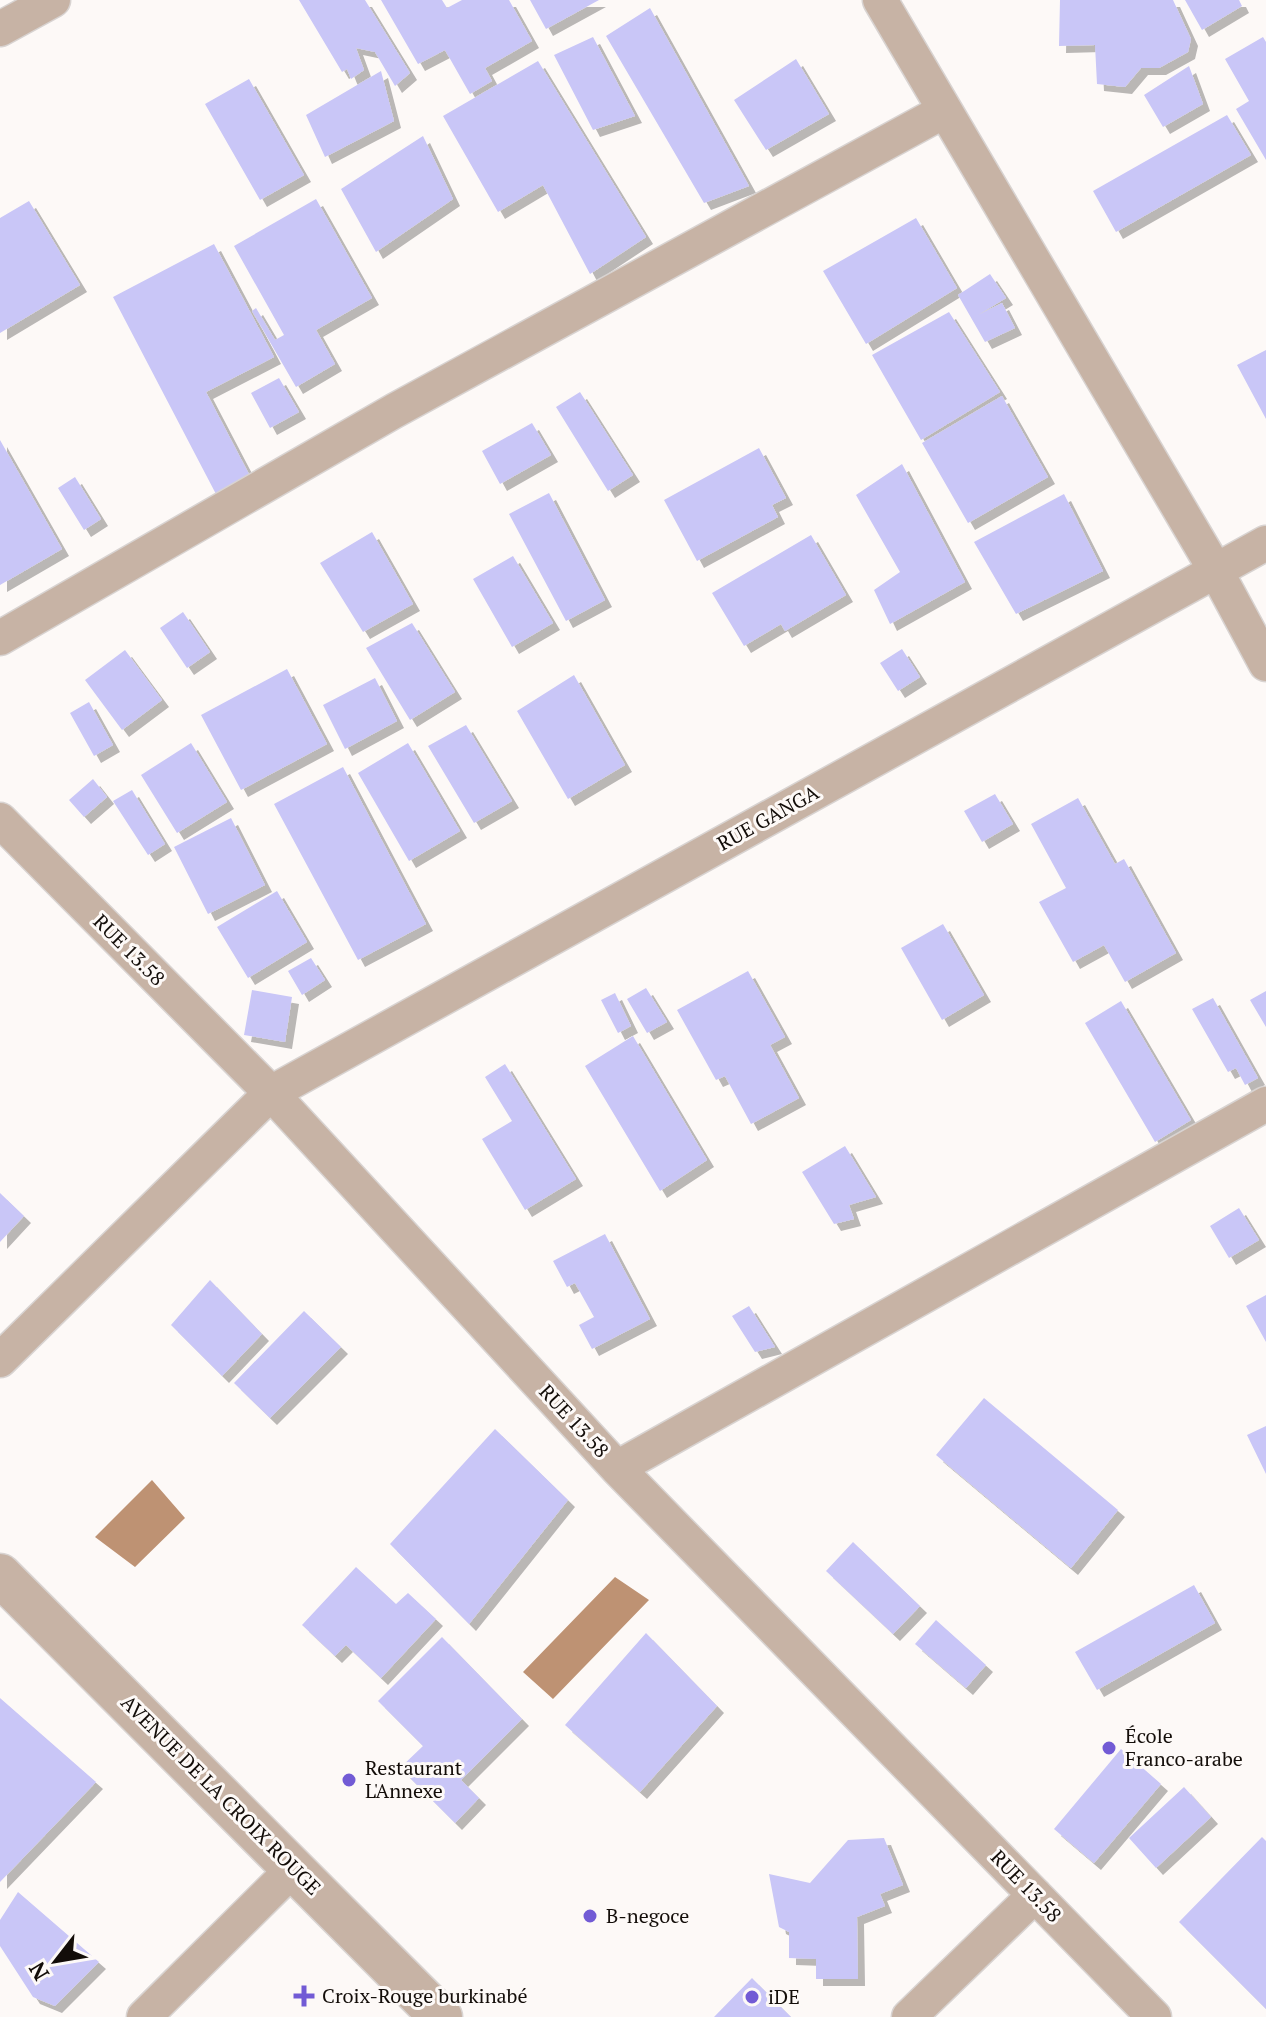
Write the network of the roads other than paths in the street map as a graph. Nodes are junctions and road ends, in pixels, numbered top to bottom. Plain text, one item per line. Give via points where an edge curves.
1 (53, 0) edge
2 (880, 0) edge
3 (0, 29) edge
4 (944, 111) junction
5 (1266, 543) edge
6 (1216, 571) junction
7 (0, 638) edge
8 (1266, 664) edge
9 (0, 820) edge
10 (271, 1093) junction
11 (1266, 1104) edge
12 (0, 1360) edge
13 (617, 1468) junction
14 (0, 1575) edge
15 (294, 1868) junction
16 (1035, 1895) junction
17 (144, 2017) edge
18 (441, 2017) edge
19 (909, 2017) edge
20 (1154, 2017) edge

1 - 3 street
2 - 4 street
4 - 6 street
4 - 7 street via 394,411
5 - 6 street, RUE GANGA
6 - 8 street
6 - 10 street, RUE GANGA
9 - 10 street, RUE 13.58
10 - 12 street, RUE GANGA
10 - 13 street, RUE 13.58
11 - 13 street
13 - 16 street, RUE 13.58
14 - 15 street, AVENUE DE LA CROIX ROUGE
15 - 17 street
15 - 18 street, AVENUE DE LA CROIX ROUGE
16 - 19 street
16 - 20 street, RUE 13.58

